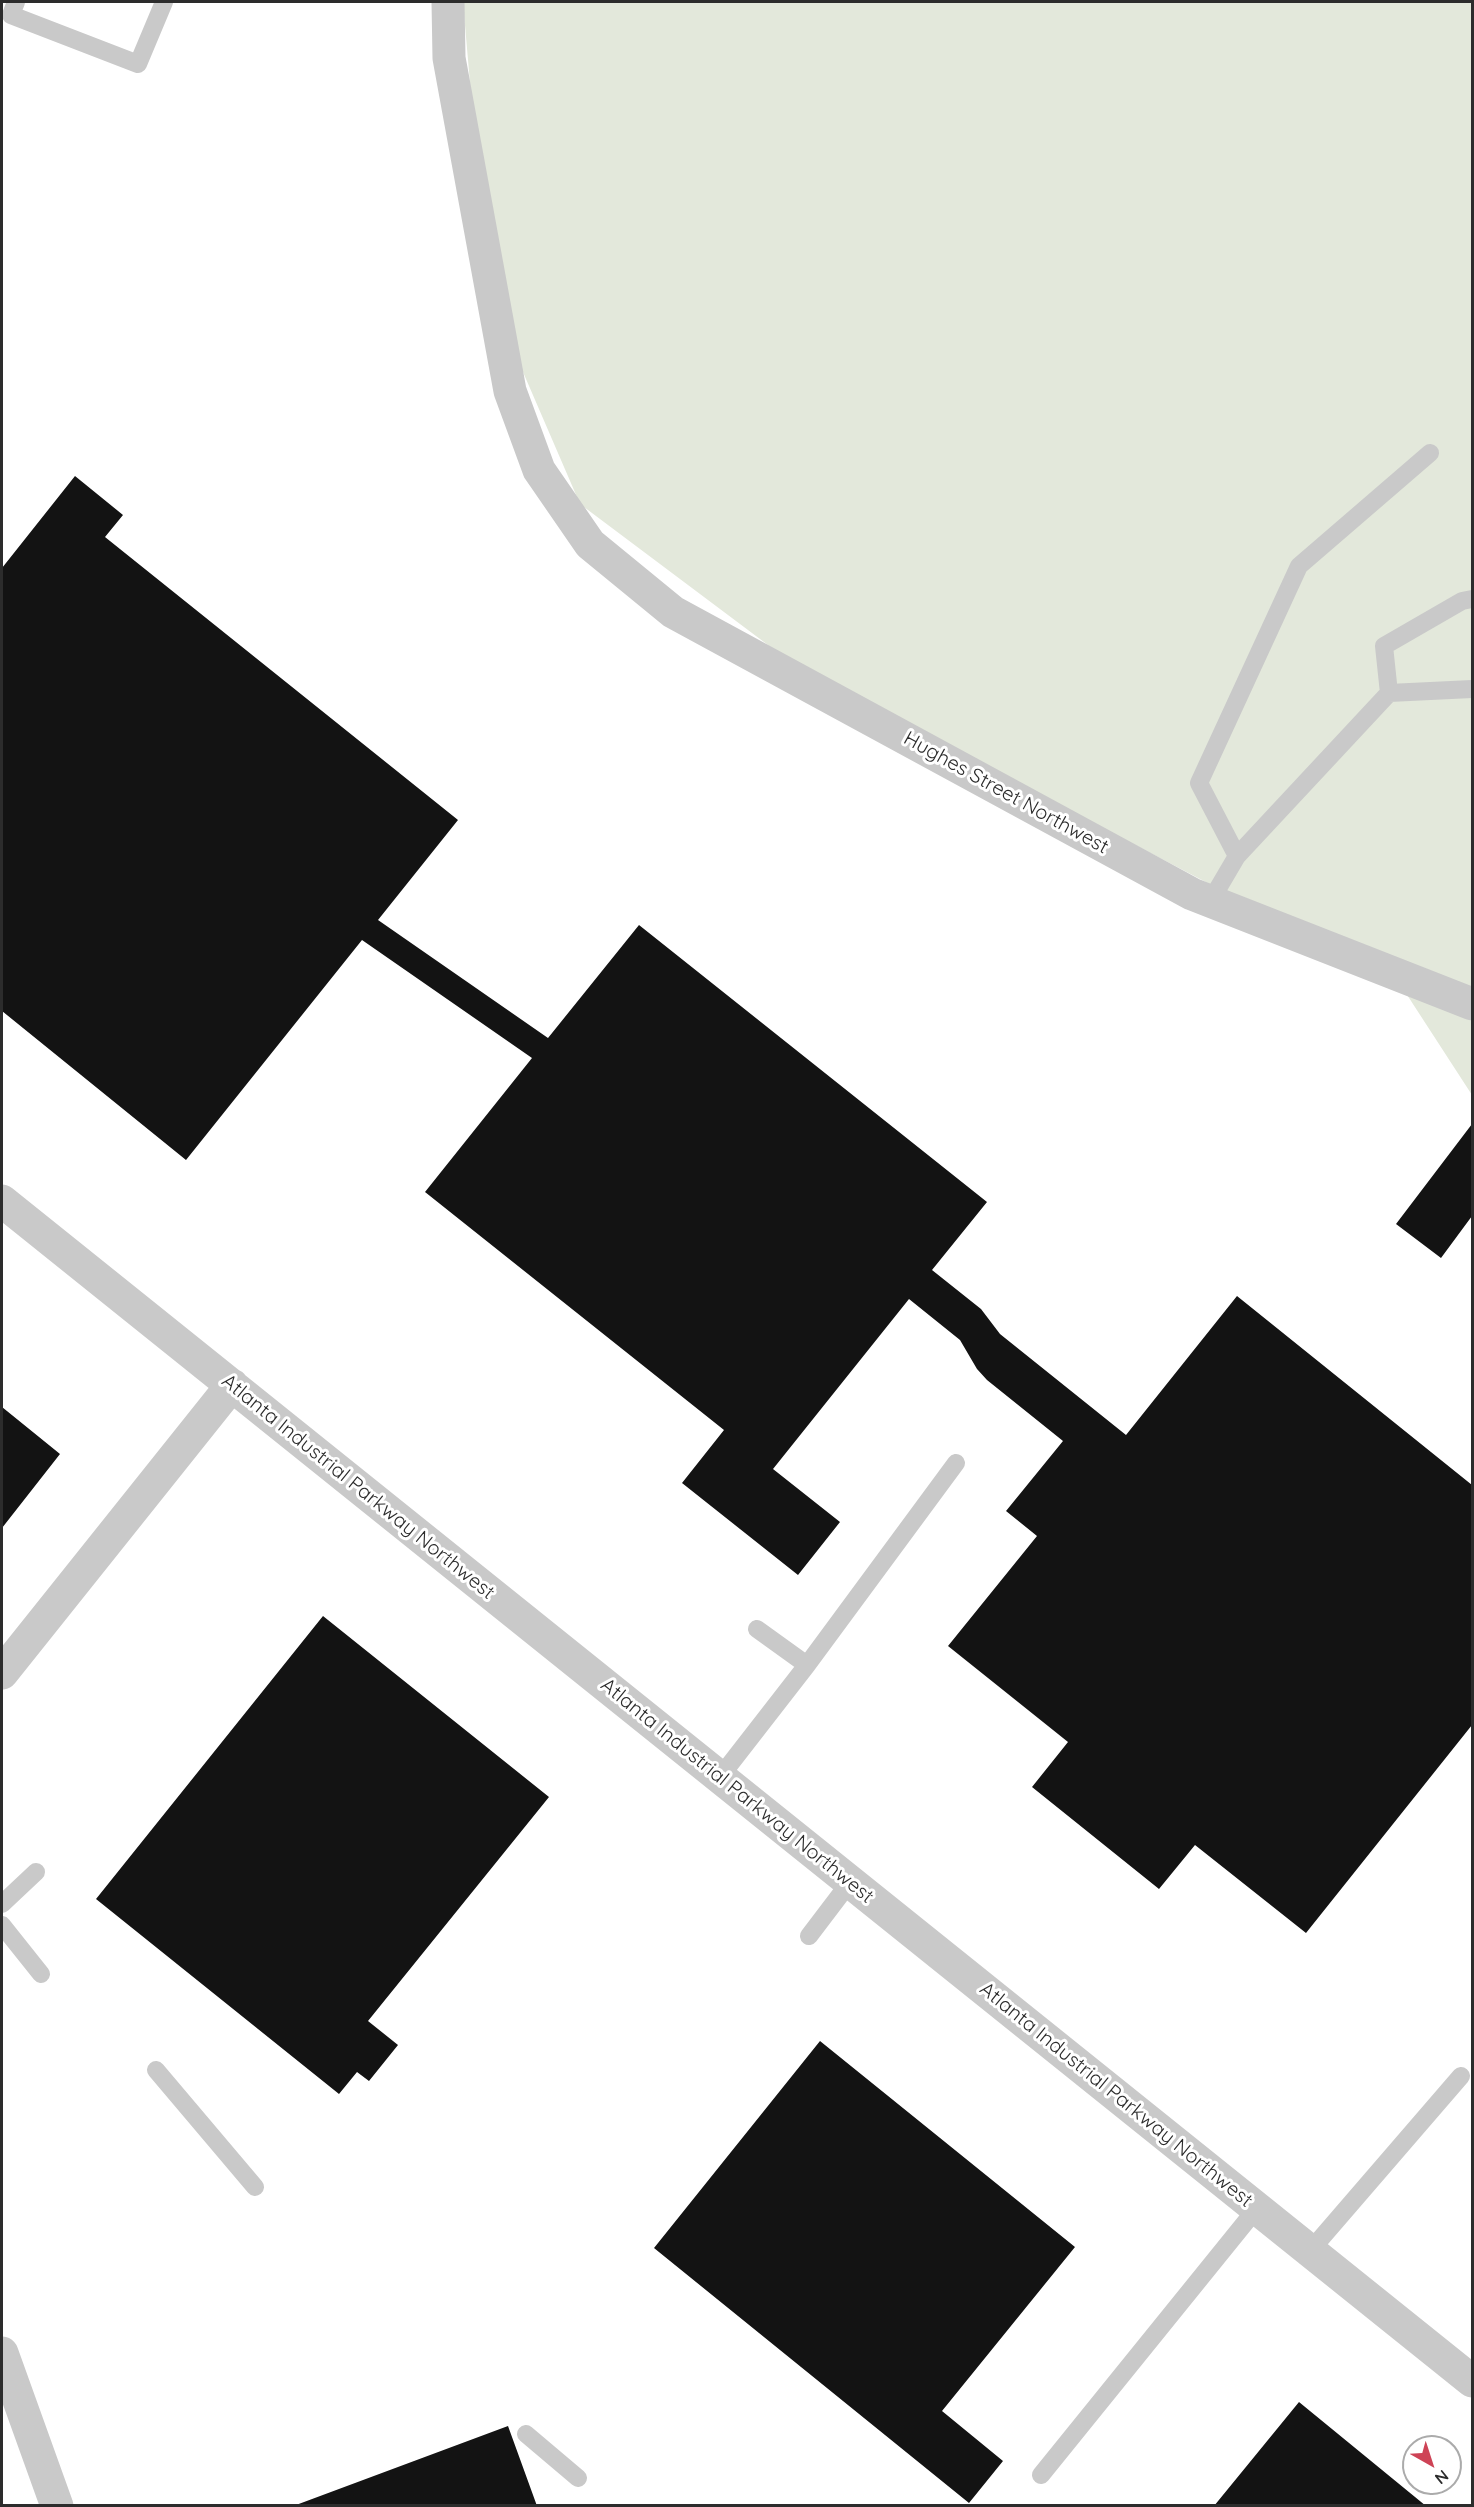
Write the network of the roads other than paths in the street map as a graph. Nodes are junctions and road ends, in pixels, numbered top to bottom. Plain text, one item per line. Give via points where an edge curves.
1 (16, 2) edge
2 (164, 2) edge
3 (448, 2) edge
4 (1430, 453) dead end
5 (1467, 600) edge
6 (1473, 689) edge
7 (1389, 693) junction
8 (1237, 856) junction
9 (1210, 902) junction
10 (1473, 1004) edge
11 (2, 1201) edge
12 (232, 1385) junction
13 (956, 1463) dead end
14 (757, 1629) dead end
15 (807, 1665) junction
16 (2, 1672) edge
17 (720, 1777) junction
18 (36, 1872) dead end
19 (850, 1882) junction
20 (2, 1904) edge
21 (2, 1925) edge
22 (808, 1936) dead end
23 (41, 1974) dead end
24 (156, 2070) dead end
25 (1461, 2076) dead end
26 (255, 2187) dead end
27 (1257, 2208) junction
28 (1310, 2251) junction
29 (2, 2353) edge
30 (1473, 2381) edge
31 (526, 2434) dead end
32 (1041, 2475) dead end
33 (578, 2478) dead end
34 (57, 2505) edge

1 - 2 lane via 11,15 138,63
3 - 9 street, Hughes Street Northwest via 449,58 510,391 539,470 590,544 673,612
4 - 8 lane via 1299,566 1199,783
5 - 7 lane via 1384,646
6 - 7 lane
7 - 8 lane
8 - 9 lane
9 - 10 street, Hughes Street Northwest
11 - 12 street, Atlanta Industrial Parkway Northwest
12 - 16 street
12 - 17 street, Atlanta Industrial Parkway Northwest
13 - 15 lane
14 - 15 lane
15 - 17 lane
17 - 19 street, Atlanta Industrial Parkway Northwest
18 - 20 lane
19 - 22 lane
19 - 27 street, Atlanta Industrial Parkway Northwest
21 - 23 lane
24 - 26 lane
25 - 28 lane
27 - 28 street, Atlanta Industrial Parkway Northwest
27 - 32 lane
28 - 30 street, Atlanta Industrial Parkway Northwest
29 - 34 street
31 - 33 lane

